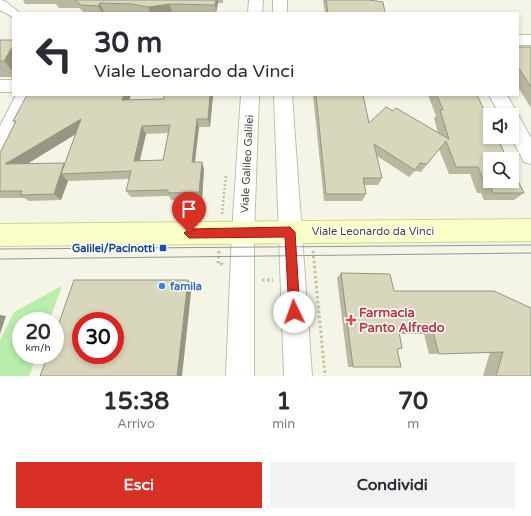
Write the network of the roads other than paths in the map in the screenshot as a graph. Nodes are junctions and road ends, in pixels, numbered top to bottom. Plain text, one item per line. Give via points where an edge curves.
1 (256, 0) edge
2 (280, 0) edge
3 (0, 4) edge
4 (12, 12) edge
5 (255, 12) edge
6 (280, 12) edge
7 (519, 40) edge
8 (531, 40) edge
9 (0, 86) edge
10 (12, 86) edge
11 (25, 96) edge
12 (250, 96) edge
13 (283, 96) edge
14 (499, 96) edge
15 (505, 108) edge
16 (519, 134) edge
17 (0, 144) edge
18 (531, 156) edge
19 (531, 230) edge
20 (290, 232) junction
21 (243, 233) junction
22 (0, 235) edge
23 (240, 376) edge
24 (298, 376) edge

1 - 5 street
2 - 6 street
3 - 4 street
7 - 8 street
9 - 10 street
11 - 17 street
12 - 21 street, Viale Galileo Galilei
13 - 20 street
14 - 15 street
16 - 18 street
19 - 20 street, Viale Leonardo da Vinci
20 - 21 street, Viale Leonardo da Vinci
20 - 24 street
21 - 22 street, Viale Leonardo da Vinci
21 - 23 street, Viale Galileo Galilei

